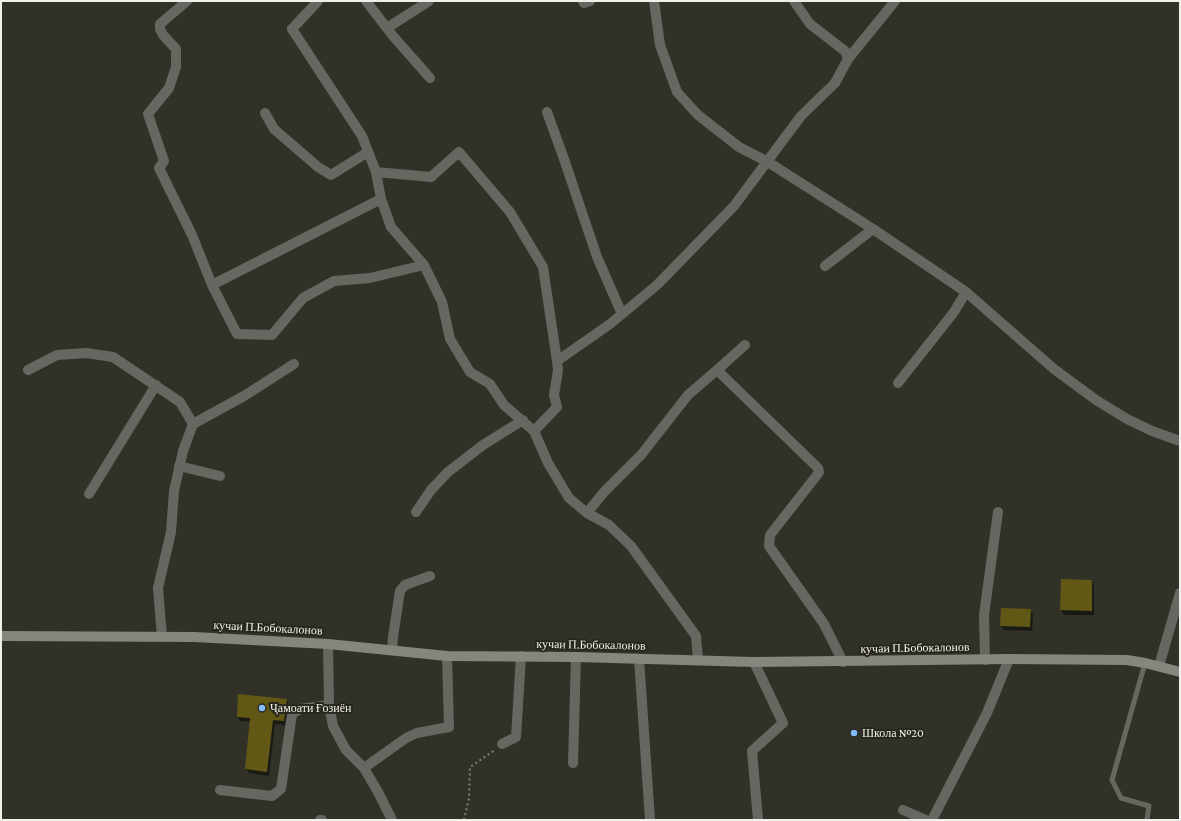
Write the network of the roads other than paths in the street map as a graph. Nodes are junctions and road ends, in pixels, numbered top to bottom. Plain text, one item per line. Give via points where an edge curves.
1 (186, 1) edge
2 (318, 1) edge
3 (366, 1) edge
4 (429, 1) edge
5 (584, 1) edge
6 (590, 1) edge
7 (654, 1) edge
8 (794, 1) edge
9 (895, 1) edge
10 (387, 28) junction
11 (848, 59) junction
12 (430, 78) dead end
13 (547, 112) dead end
14 (264, 113) dead end
15 (368, 152) junction
16 (768, 162) junction
17 (376, 172) junction
18 (382, 199) junction
19 (873, 229) junction
20 (424, 265) junction
21 (825, 266) dead end
22 (212, 285) junction
23 (966, 292) junction
24 (622, 314) junction
25 (744, 345) dead end
26 (557, 361) junction
27 (294, 364) dead end
28 (28, 370) dead end
29 (717, 370) junction
30 (898, 383) dead end
31 (156, 386) junction
32 (523, 420) junction
33 (194, 424) junction
34 (534, 431) junction
35 (1180, 441) edge
36 (179, 466) junction
37 (220, 476) dead end
38 (89, 494) dead end
39 (416, 512) dead end
40 (998, 512) dead end
41 (587, 513) junction
42 (430, 576) dead end
43 (1180, 593) edge
44 (1, 636) edge
45 (162, 637) junction
46 (328, 644) junction
47 (392, 650) junction
48 (447, 656) junction
49 (521, 656) junction
50 (576, 657) junction
51 (639, 659) junction
52 (1009, 659) junction
53 (698, 660) junction
54 (986, 660) junction
55 (754, 662) junction
56 (842, 662) junction
57 (1145, 663) junction
58 (1159, 666) junction
59 (1180, 672) edge
60 (329, 705) junction
61 (502, 744) road end
62 (573, 763) dead end
63 (364, 768) junction
64 (220, 790) dead end
65 (903, 810) dead end
66 (392, 820) edge
67 (650, 820) edge
68 (758, 820) edge
69 (926, 820) edge
70 (932, 820) edge
71 (1147, 820) edge

1 - 22 street via 160,24 163,35 176,49 176,67 169,88 148,114 164,161 159,168 192,234
2 - 15 street via 292,29 362,136
3 - 10 street
4 - 10 street
5 - 6 street
7 - 16 street via 660,46 677,92 698,115 739,147
8 - 11 street via 810,24 845,51
9 - 11 street
10 - 12 street
11 - 16 street via 835,83 801,116
13 - 24 street via 596,257
14 - 15 street via 274,129 331,175
15 - 17 street
16 - 19 street
16 - 24 street via 734,206 657,285
17 - 18 street
17 - 26 street via 432,177 459,152 510,212 543,267
18 - 20 street via 391,227
18 - 22 street
19 - 21 street
19 - 23 street
20 - 22 street via 370,278 334,281 303,298 272,335 237,334
20 - 32 street via 442,302 450,339 470,372 490,384 504,405
23 - 30 street via 954,312
23 - 35 street via 1054,369 1096,400 1127,419
24 - 26 street
25 - 29 street
26 - 34 street via 554,395 557,407
27 - 33 street
28 - 31 street via 57,355 86,353 113,357
29 - 41 street via 688,396 641,456 604,492
29 - 56 street via 818,468 819,472 770,535 769,546 824,624
31 - 33 street via 180,402
31 - 38 street
32 - 34 street
32 - 39 street via 483,445 448,472 431,490
33 - 36 street via 182,451
34 - 41 street via 569,498
36 - 37 street
36 - 45 street via 171,532 158,588
40 - 54 street via 984,616
41 - 53 street via 608,525 631,546 696,636
42 - 47 street via 405,585 400,591
43 - 58 street
44 - 45 main road, кучаи П.Бобокалонов
45 - 46 main road, кучаи П.Бобокалонов
46 - 47 main road, кучаи П.Бобокалонов
46 - 60 street
47 - 48 main road, кучаи П.Бобокалонов
48 - 49 main road, кучаи П.Бобокалонов
48 - 63 street via 449,727 416,733
49 - 50 main road, кучаи П.Бобокалонов
49 - 61 street via 516,737
50 - 51 main road, кучаи П.Бобокалонов
50 - 62 street
51 - 53 main road, кучаи П.Бобокалонов
51 - 67 street
52 - 54 main road, кучаи П.Бобокалонов
52 - 57 main road, кучаи П.Бобокалонов via 1127,660
52 - 70 street via 987,713
53 - 55 main road, кучаи П.Бобокалонов
54 - 56 main road, кучаи П.Бобокалонов
55 - 56 main road, кучаи П.Бобокалонов
55 - 68 street via 783,723 752,751
57 - 58 main road, кучаи П.Бобокалонов
57 - 71 lane via 1112,780 1121,798 1149,806
58 - 59 main road, кучаи П.Бобокалонов
60 - 63 street via 333,726 346,750
60 - 64 street via 300,709 292,714 280,789 272,796
63 - 66 street
65 - 69 street

